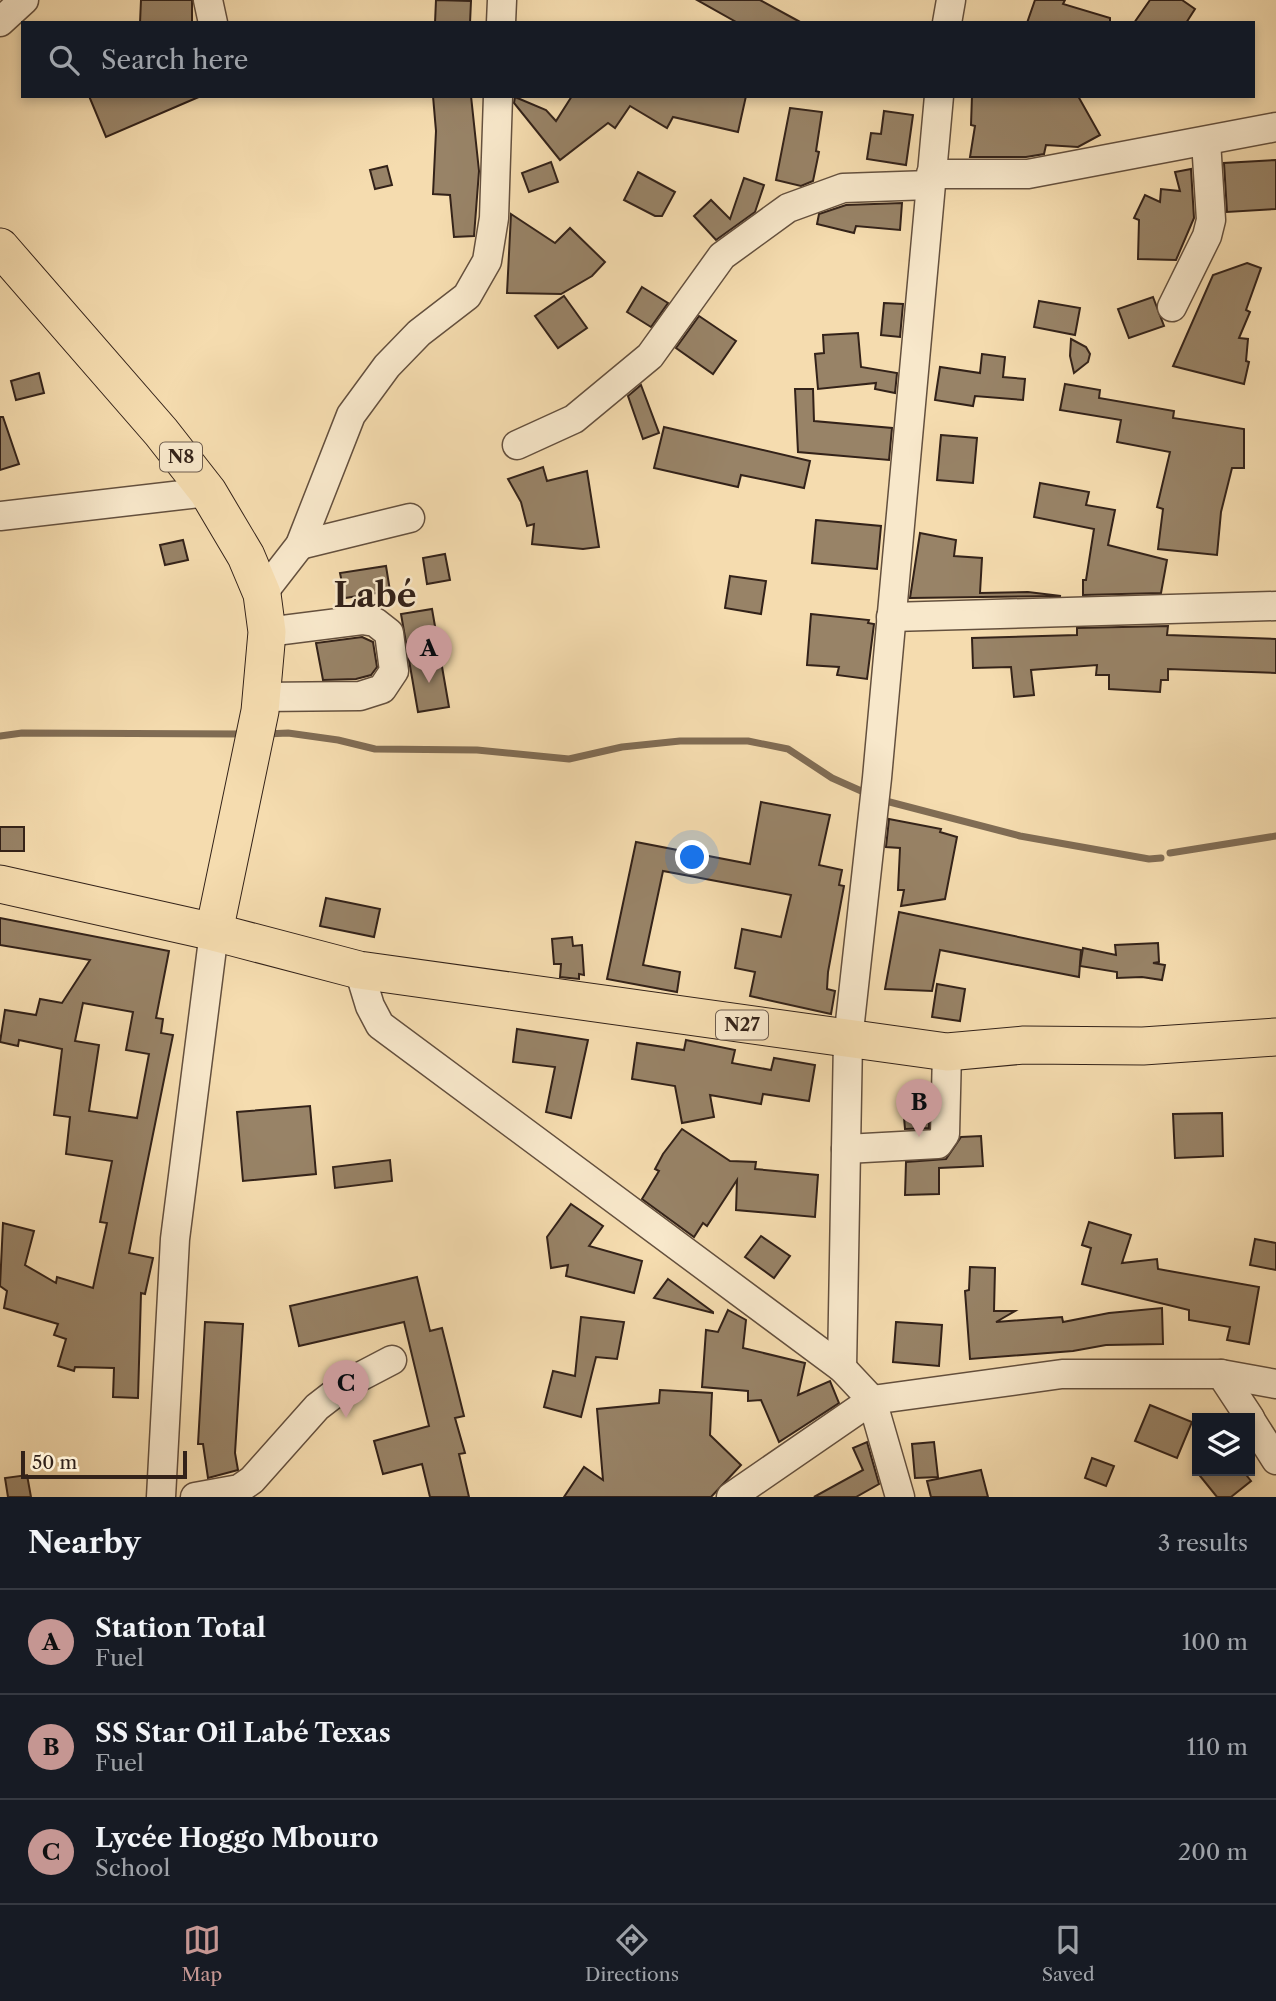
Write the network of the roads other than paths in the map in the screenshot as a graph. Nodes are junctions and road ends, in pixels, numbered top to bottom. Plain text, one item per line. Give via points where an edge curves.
1 (24, 0) edge
2 (208, 0) edge
3 (502, 0) edge
4 (951, 0) edge
5 (213, 21) edge
6 (501, 21) edge
7 (947, 21) edge
8 (0, 22) edge
9 (498, 98) edge
10 (939, 98) edge
11 (1276, 127) edge
12 (1206, 141) junction
13 (930, 180) junction
14 (0, 247) edge
15 (1172, 307) dead end
16 (517, 445) dead end
17 (208, 492) junction
18 (0, 516) edge
19 (410, 518) dead end
20 (300, 545) junction
21 (262, 594) junction
22 (1276, 606) edge
23 (891, 617) junction
24 (267, 632) junction
25 (261, 704) junction
26 (0, 884) edge
27 (214, 932) junction
28 (359, 970) junction
29 (1276, 1037) edge
30 (848, 1040) junction
31 (947, 1052) junction
32 (846, 1149) junction
33 (392, 1360) dead end
34 (842, 1368) junction
35 (1221, 1374) junction
36 (1276, 1384) edge
37 (872, 1400) junction
38 (1247, 1413) edge
39 (1255, 1426) edge
40 (1276, 1460) edge
41 (160, 1497) edge
42 (194, 1497) edge
43 (731, 1497) edge
44 (900, 1497) edge

1 - 8 street
2 - 5 street
3 - 6 street
4 - 7 street
9 - 20 street via 494,218 487,261 467,296 419,333 387,366 351,415
10 - 13 street
11 - 12 street
12 - 13 street via 1028,174
12 - 15 street via 1211,219
13 - 16 street via 843,188 788,208 722,256 650,356 574,419
13 - 23 street
14 - 17 main road, N8
17 - 18 street
17 - 21 main road, N8 via 246,556
19 - 20 street
20 - 21 street
21 - 24 main road, N8
22 - 23 street
23 - 30 street
24 - 25 main road, N8
24 - 25 street via 375,622 389,633 394,671 382,689 360,696
25 - 27 main road, N8
26 - 27 main road
27 - 28 main road, N27
27 - 41 street via 175,1239
28 - 30 main road, N27
28 - 34 street via 380,1025
29 - 31 main road, N27
30 - 31 main road, N27
30 - 32 street
31 - 32 street via 945,1133 938,1144
32 - 34 street
33 - 42 street via 348,1383 317,1407 240,1489
34 - 37 street
35 - 36 street
35 - 37 street via 1062,1374
35 - 38 street
37 - 43 street
37 - 44 street
39 - 40 street

